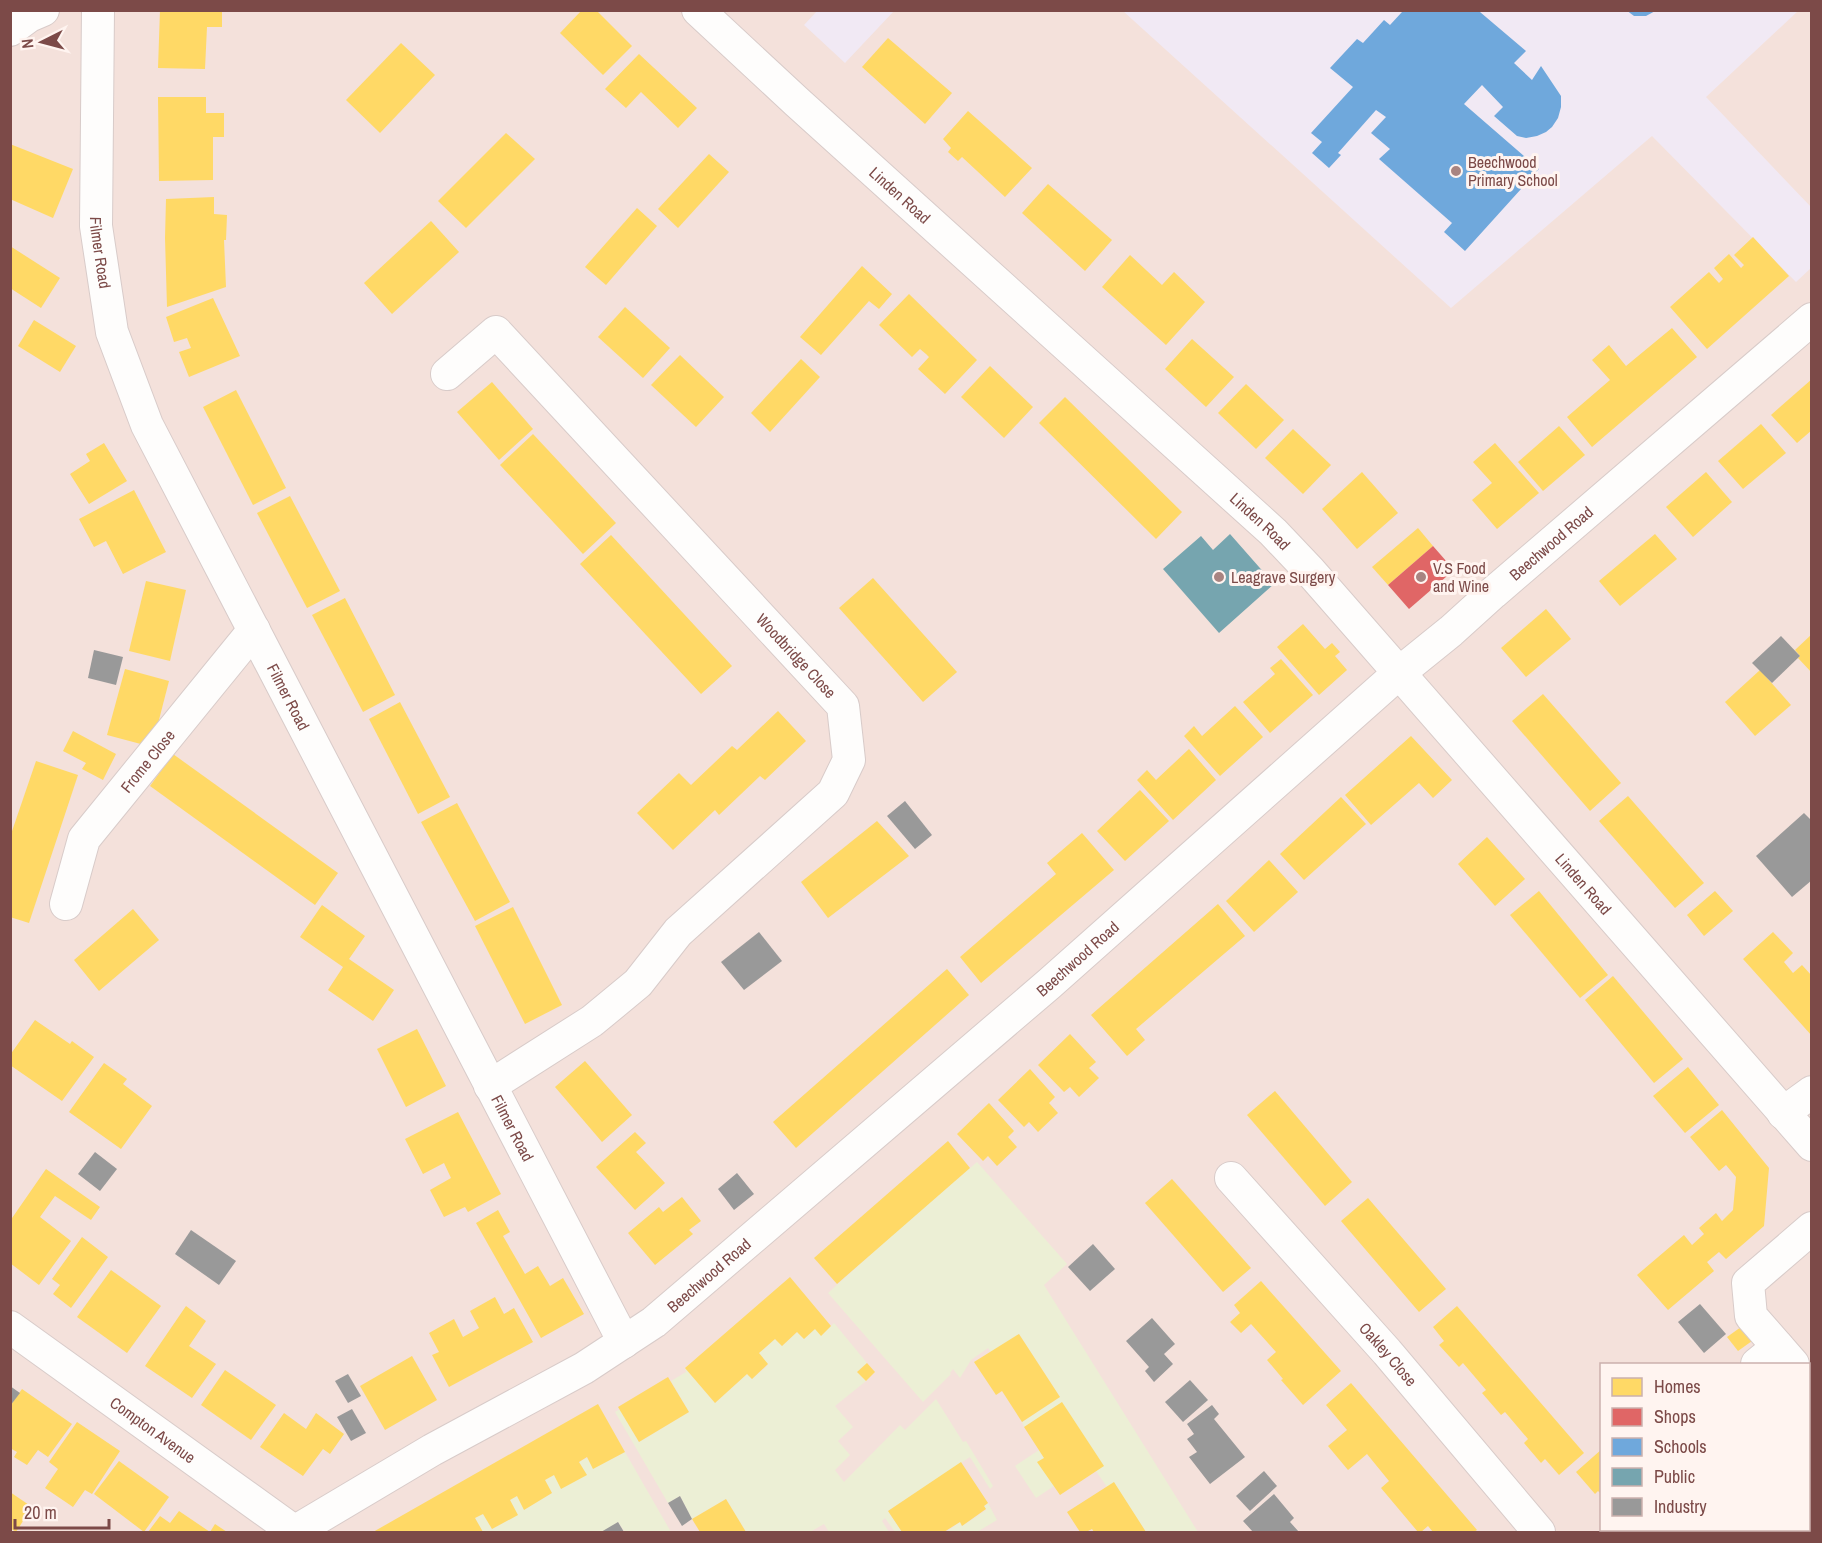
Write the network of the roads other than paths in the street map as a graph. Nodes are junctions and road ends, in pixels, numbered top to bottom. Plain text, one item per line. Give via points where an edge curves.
1 (43, 10) edge
2 (98, 10) edge
3 (698, 10) edge
4 (10, 30) edge
5 (1812, 319) edge
6 (447, 374) dead end
7 (254, 630) junction
8 (1399, 673) junction
9 (66, 904) dead end
10 (490, 1086) junction
11 (1812, 1092) edge
12 (1783, 1113) junction
13 (1812, 1146) edge
14 (1231, 1178) dead end
15 (1812, 1228) edge
16 (10, 1327) edge
17 (624, 1342) junction
18 (1776, 1359) edge
19 (294, 1532) edge
20 (1539, 1533) edge

1 - 4 street
2 - 7 street, Filmer Road via 96,226 112,332 147,425
3 - 8 street, Linden Road via 1273,532
5 - 8 street, Beechwood Road
6 - 10 street, Woodbridge Close via 496,332 843,705 849,760 833,793 678,932 638,984 592,1020
7 - 9 street, Frome Close via 84,840
7 - 10 street, Filmer Road
8 - 12 street, Linden Road
8 - 17 street, Beechwood Road via 1049,984 654,1322
10 - 17 street, Filmer Road
11 - 12 street
12 - 13 street, Linden Road
14 - 20 street, Oakley Close via 1387,1352
15 - 18 street via 1748,1283 1752,1316
16 - 19 street, Compton Avenue
17 - 19 street, Beechwood Road

